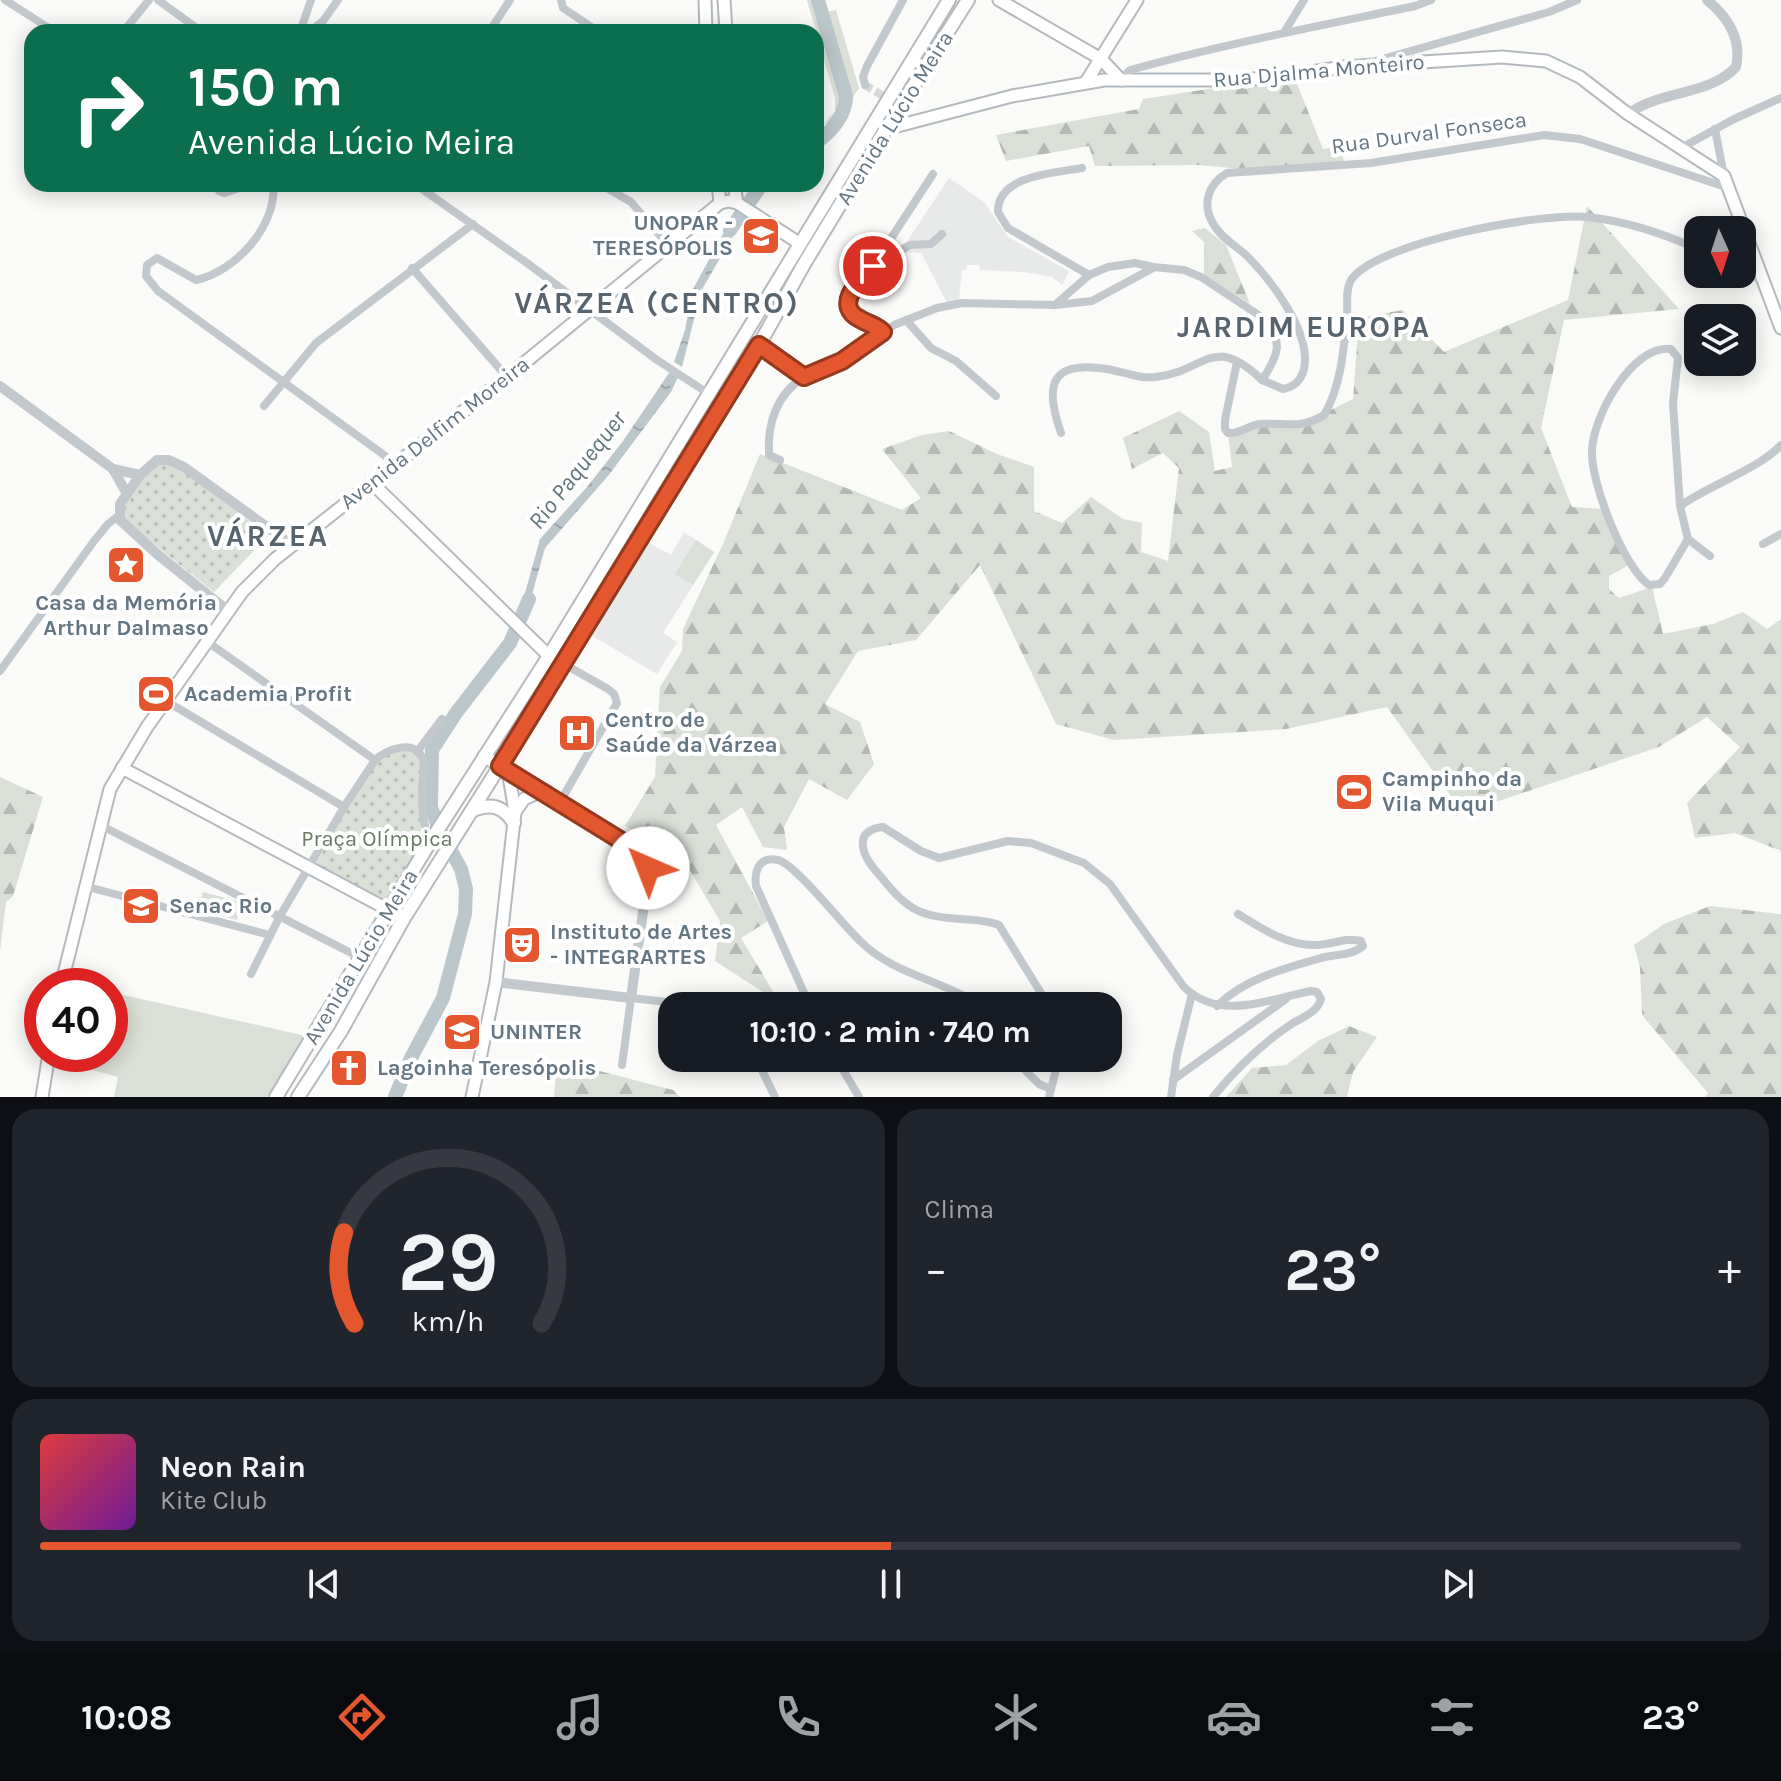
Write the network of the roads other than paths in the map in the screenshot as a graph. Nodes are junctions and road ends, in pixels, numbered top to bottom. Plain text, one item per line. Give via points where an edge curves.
1 (5, 0) edge
2 (149, 0) edge
3 (158, 0) edge
4 (311, 0) edge
5 (338, 0) edge
6 (510, 0) edge
7 (561, 0) edge
8 (705, 0) edge
9 (724, 0) edge
10 (903, 0) edge
11 (949, 0) edge
12 (968, 0) edge
13 (999, 0) edge
14 (1137, 0) edge
15 (1304, 0) edge
16 (1431, 0) edge
17 (1577, 0) edge
18 (1707, 0) edge
19 (42, 24) edge
20 (130, 24) edge
21 (191, 24) edge
22 (303, 24) edge
23 (319, 24) edge
24 (494, 24) edge
25 (587, 24) edge
26 (706, 24) edge
27 (726, 24) edge
28 (1285, 31) junction
29 (1101, 59) junction
30 (1360, 66) junction
31 (1126, 80) junction
32 (1086, 82) junction
33 (865, 85) dead end
34 (1781, 98) edge
35 (1628, 114) junction
36 (886, 129) junction
37 (1715, 129) junction
38 (1681, 148) junction
39 (1082, 168) dead end
40 (933, 174) dead end
41 (1724, 176) junction
42 (1729, 188) junction
43 (272, 192) edge
44 (433, 192) edge
45 (614, 192) edge
46 (719, 192) edge
47 (723, 192) edge
48 (736, 192) edge
49 (720, 203) junction
50 (739, 204) junction
51 (473, 224) junction
52 (942, 234) dead end
53 (799, 243) junction
54 (1684, 244) edge
55 (668, 245) junction
56 (878, 259) junction
57 (1153, 267) junction
58 (412, 268) junction
59 (1089, 275) junction
60 (1756, 277) edge
61 (1762, 280) junction
62 (1055, 305) junction
63 (589, 310) junction
64 (906, 320) junction
65 (1781, 328) edge
66 (883, 332) junction
67 (759, 345) junction
68 (1237, 362) junction
69 (507, 377) junction
70 (804, 377) junction
71 (284, 380) junction
72 (1262, 380) junction
73 (0, 386) edge
74 (709, 394) junction
75 (996, 396) dead end
76 (723, 403) junction
77 (264, 406) dead end
78 (1061, 433) dead end
79 (1781, 445) edge
80 (780, 460) dead end
81 (395, 463) junction
82 (113, 469) junction
83 (140, 475) junction
84 (372, 483) junction
85 (127, 494) junction
86 (1680, 506) junction
87 (118, 516) junction
88 (1781, 534) edge
89 (1688, 539) junction
90 (1763, 544) dead end
91 (292, 545) junction
92 (1710, 556) dead end
93 (228, 611) junction
94 (206, 641) junction
95 (549, 656) junction
96 (564, 664) junction
97 (0, 671) edge
98 (166, 701) junction
99 (442, 719) dead end
100 (417, 752) junction
101 (484, 756) junction
102 (375, 760) junction
103 (122, 768) junction
104 (503, 768) junction
105 (542, 791) junction
106 (560, 802) junction
107 (344, 807) junction
108 (473, 810) junction
109 (514, 818) junction
110 (100, 825) junction
111 (432, 839) junction
112 (309, 867) junction
113 (84, 886) junction
114 (389, 910) junction
115 (1238, 914) dead end
116 (280, 916) junction
117 (404, 918) junction
118 (270, 935) junction
119 (361, 958) junction
120 (65, 968) edge
121 (251, 974) dead end
122 (496, 982) junction
123 (804, 992) edge
124 (955, 992) edge
125 (1040, 992) edge
126 (1192, 994) junction
127 (1290, 996) junction
128 (631, 998) junction
129 (658, 1001) edge
130 (1217, 1006) junction
131 (622, 1065) dead end
132 (46, 1072) edge
133 (763, 1072) edge
134 (844, 1072) edge
135 (1027, 1072) edge
136 (1055, 1072) edge
137 (1173, 1080) junction
138 (1050, 1093) edge
139 (42, 1097) edge
140 (276, 1097) edge
141 (298, 1097) edge
142 (472, 1097) edge
143 (775, 1097) edge
144 (859, 1097) edge
145 (1171, 1097) edge
146 (1213, 1097) edge

1 - 19 street
2 - 20 street
3 - 21 street
4 - 22 street
5 - 23 street
6 - 24 street
7 - 25 street via 563,8
8 - 26 main road
9 - 27 main road
10 - 33 street via 867,66
11 - 53 main road, Avenida Lúcio Meira
12 - 36 main road, Avenida Lúcio Meira
13 - 29 main road
14 - 29 main road
15 - 28 street
16 - 28 street
17 - 30 street
18 - 35 street via 1736,37 1736,67 1723,78 1649,101
28 - 31 street via 1130,70
29 - 31 main road
29 - 32 main road
30 - 31 main road, Rua Djalma Monteiro via 1240,80
30 - 35 main road, Rua Djalma Monteiro via 1502,57 1546,61 1580,77
31 - 32 main road, Rua Djalma Monteiro
32 - 36 main road, Rua Djalma Monteiro
34 - 37 street
35 - 38 main road, Rua Djalma Monteiro
36 - 67 main road, Avenida Lúcio Meira
37 - 38 street
37 - 41 street
38 - 41 main road, Rua Djalma Monteiro
39 - 59 street via 1013,185 1001,195 998,212 1008,228
40 - 56 street
41 - 42 main road
42 - 61 main road
42 - 72 street, Rua Durval Fonseca via 1580,139 1544,135 1371,163 1227,173 1207,195 1212,224 1284,302 1303,349 1303,372 1296,384 1283,389
43 - 71 street via 266,224 217,271 196,280 153,259 145,272 152,286
44 - 51 street
45 - 55 street via 631,202
46 - 49 main road
47 - 50 street
48 - 50 main road
49 - 50 main road
49 - 55 main road, Avenida Delfim Moreira
50 - 53 main road
51 - 58 street
51 - 63 street
52 - 56 street via 931,244 910,245
53 - 74 main road, Avenida Lúcio Meira
54 - 68 street via 1577,216 1465,230 1392,255 1362,270 1349,284 1338,380 1324,415 1307,424 1255,425 1228,433 1225,420
55 - 63 main road, Avenida Delfim Moreira
56 - 66 street via 851,290 848,302 855,316
57 - 59 street via 1127,262
57 - 62 street via 1097,300
57 - 72 street via 1201,277 1271,326 1277,348
58 - 69 street
58 - 71 street via 316,343
59 - 62 street
60 - 61 street
61 - 65 main road
62 - 64 street via 962,303
63 - 69 main road, Avenida Delfim Moreira
63 - 74 street
64 - 66 street
64 - 75 street via 931,348 956,361
66 - 70 street via 842,361
67 - 70 street
67 - 76 main road, Avenida Lúcio Meira
68 - 72 street
68 - 78 street via 1215,356 1157,377 1097,368 1062,372 1052,387
69 - 81 main road, Avenida Delfim Moreira
70 - 80 street via 771,418 769,455
71 - 77 street
71 - 81 street
73 - 82 street
74 - 76 street
74 - 95 main road, Avenida Lúcio Meira
76 - 96 main road, Avenida Lúcio Meira
79 - 86 street
81 - 84 main road, Avenida Delfim Moreira
82 - 83 street
82 - 85 street
83 - 85 street
83 - 91 street via 157,460 175,462
84 - 91 main road, Avenida Delfim Moreira
84 - 95 main road
85 - 87 street
86 - 89 street
86 - 89 street via 1673,403 1679,363 1676,352 1663,348 1632,368 1613,392 1593,439 1593,467 1617,533 1642,580 1660,584
87 - 93 street
87 - 97 street
88 - 90 street
89 - 92 street
91 - 93 main road, Avenida Delfim Moreira via 263,569
93 - 94 main road, Avenida Delfim Moreira
94 - 98 main road, Avenida Delfim Moreira
94 - 102 street
95 - 101 main road, Avenida Lúcio Meira
96 - 104 main road, Avenida Lúcio Meira
96 - 106 street via 608,689 617,703
98 - 103 main road, Avenida Delfim Moreira
98 - 107 street
99 - 100 street
100 - 102 street via 398,747
100 - 111 street via 423,759 423,808
101 - 104 main road
101 - 111 main road, Avenida Lúcio Meira
102 - 107 street
103 - 110 main road, Avenida Delfim Moreira
103 - 112 main road
104 - 105 street
104 - 108 main road, Avenida Lúcio Meira
104 - 109 main road via 511,782
105 - 106 street
105 - 109 main road via 524,799
106 - 128 street via 642,854 648,868
107 - 112 street
108 - 109 main road via 497,806
108 - 117 main road, Avenida Lúcio Meira
109 - 122 main road
110 - 113 main road, Avenida Delfim Moreira
110 - 116 street
111 - 114 main road, Avenida Lúcio Meira
112 - 114 main road
112 - 116 street
113 - 118 street
113 - 120 main road, Avenida Delfim Moreira
114 - 117 main road
114 - 119 main road, Avenida Lúcio Meira
115 - 130 street via 1295,943 1353,939 1363,946 1270,974
116 - 118 street
116 - 119 street
117 - 141 main road, Avenida Lúcio Meira
118 - 121 street
119 - 140 main road, Avenida Lúcio Meira
122 - 128 street
122 - 142 main road
123 - 124 street via 756,886 755,870 767,860 787,864 869,950
125 - 126 street via 999,925 933,917 899,900 865,854 866,833 883,827 939,858 1008,841 1031,843 1084,863 1110,884
126 - 130 street
126 - 137 street
127 - 130 street
127 - 137 street
127 - 146 street via 1314,991 1321,1003 1255,1054
128 - 129 street
128 - 131 street
132 - 139 main road
133 - 143 street
134 - 144 street
135 - 138 street
136 - 138 street
137 - 145 street

